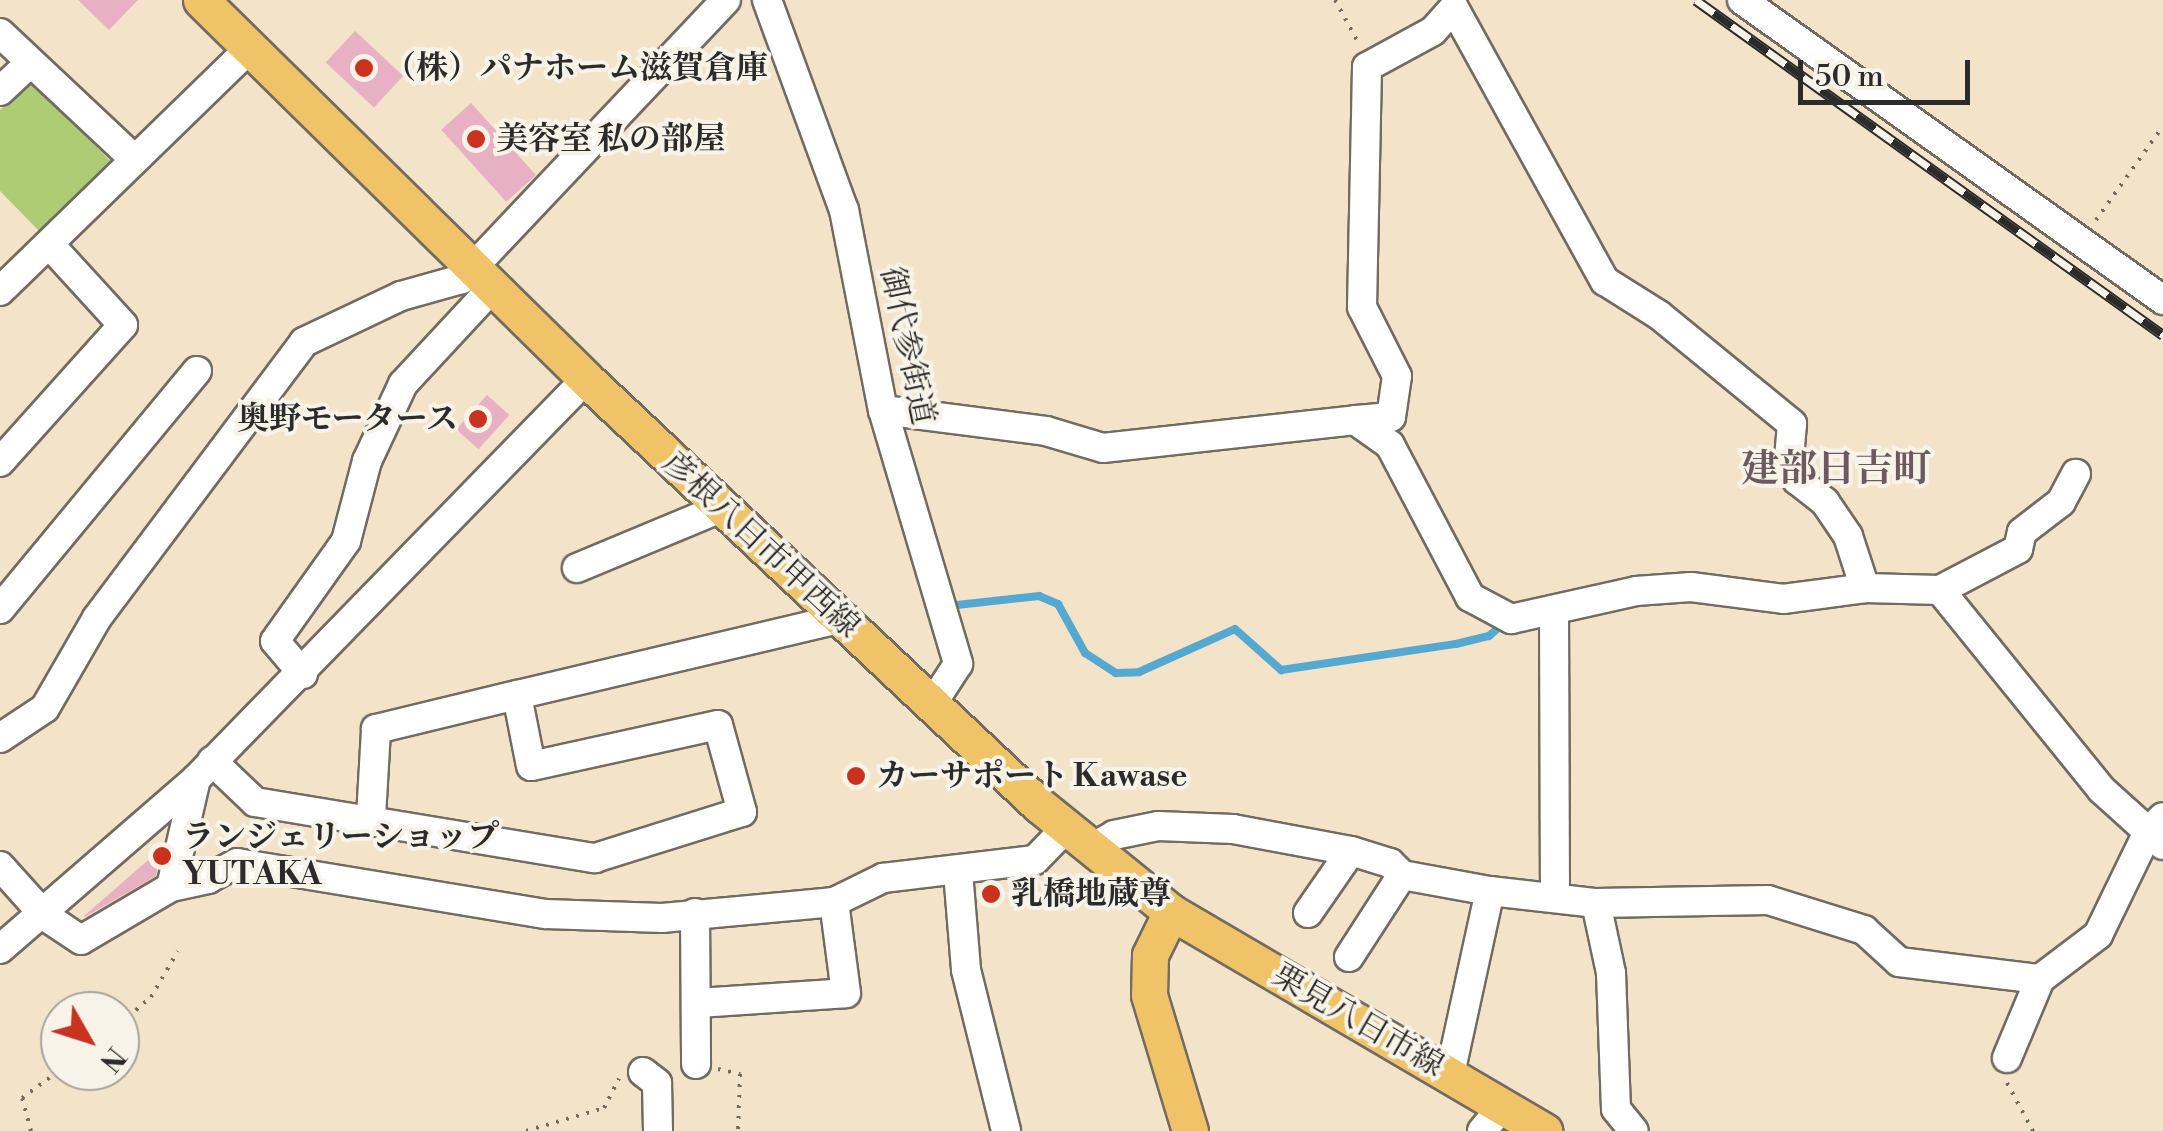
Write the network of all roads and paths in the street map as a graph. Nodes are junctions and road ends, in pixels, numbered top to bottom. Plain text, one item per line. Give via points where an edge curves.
1 (201, 0) edge
2 (726, 0) edge
3 (767, 0) edge
4 (1335, 0) edge
5 (1742, 0) edge
6 (1452, 4) edge
7 (0, 33) edge
8 (251, 48) junction
9 (30, 64) junction
10 (1367, 68) junction
11 (0, 91) edge
12 (2163, 126) edge
13 (134, 159) junction
14 (2081, 241) junction
15 (50, 245) junction
16 (483, 276) junction
17 (0, 291) edge
18 (2163, 300) edge
19 (197, 371) dead end
20 (586, 379) junction
21 (883, 410) junction
22 (1356, 420) junction
23 (0, 462) edge
24 (2076, 474) dead end
25 (722, 508) junction
26 (577, 568) dead end
27 (1865, 588) junction
28 (1940, 590) junction
29 (0, 609) edge
30 (1554, 612) junction
31 (838, 619) junction
32 (302, 674) junction
33 (517, 694) junction
34 (932, 704) junction
35 (0, 738) edge
36 (204, 770) junction
37 (370, 817) junction
38 (2158, 831) edge
39 (1079, 837) junction
40 (1351, 852) junction
41 (0, 866) edge
42 (958, 872) junction
43 (1402, 875) junction
44 (171, 887) junction
45 (1490, 891) junction
46 (1556, 898) junction
47 (834, 902) junction
48 (1596, 903) junction
49 (1170, 912) junction
50 (695, 913) junction
51 (1308, 913) dead end
52 (45, 916) junction
53 (0, 948) edge
54 (178, 951) dead end
55 (1349, 958) dead end
56 (2040, 979) junction
57 (696, 1003) junction
58 (140, 1007) edge
59 (2007, 1058) joint
60 (696, 1064) dead end
61 (643, 1072) dead end
62 (1450, 1074) junction
63 (40, 1085) edge
64 (1493, 1119) edge
65 (31, 1131) edge
66 (658, 1131) edge
67 (1006, 1131) edge
68 (1190, 1131) edge
69 (1545, 1131) edge
70 (1634, 1131) edge
71 (2033, 1131) edge

1 - 8 main road, 彦根八日市甲西線
2 - 16 street
3 - 21 street, 御代参街道 via 844,210
4 - 10 path
5 - 14 street
6 - 10 street via 1433,31
6 - 27 street via 1605,280 1659,315 1792,424 1789,460 1797,480 1825,502 1848,536
7 - 9 street
8 - 13 street
8 - 16 main road, 彦根八日市甲西線
9 - 11 street
9 - 13 street
10 - 22 street via 1362,307 1397,376 1391,417
12 - 14 path
13 - 15 street
14 - 18 street
15 - 17 street
15 - 23 street via 123,324
16 - 20 main road, 彦根八日市甲西線
16 - 32 street via 403,384 367,462 346,541 276,641
16 - 35 street via 400,296 304,342 96,618 45,708
19 - 29 street
20 - 25 main road, 彦根八日市甲西線
20 - 32 street
21 - 22 street via 1046,430 1103,448
21 - 34 street, 御代参街道 via 958,664
22 - 30 street via 1390,446 1470,598 1511,619
24 - 28 street via 2061,502 2022,532 2018,548
25 - 26 street
25 - 31 main road, 彦根八日市甲西線
27 - 28 street
27 - 30 street via 1783,599 1691,587 1636,591
28 - 38 street via 2102,790
30 - 46 street
31 - 33 street
31 - 34 main road, 彦根八日市甲西線
32 - 36 street
33 - 37 street via 376,729
33 - 37 street via 530,766 718,725 742,812 595,858
34 - 39 main road, 彦根八日市甲西線
36 - 37 street via 255,802
36 - 44 street
36 - 52 street
38 - 56 street via 2098,935
39 - 40 street via 1158,826 1233,828
39 - 42 street via 1035,860
39 - 49 main road, 彦根八日市甲西線
40 - 43 street via 1390,863
40 - 51 street
41 - 52 street
42 - 47 street via 883,878
42 - 67 street via 966,970
43 - 45 street
43 - 55 street
44 - 50 street via 208,879 237,862 565,916
44 - 52 street via 80,940
45 - 46 street
45 - 62 street
46 - 48 street
47 - 50 street
47 - 57 street via 846,994
48 - 56 street via 1768,900 1864,930 1899,962
48 - 70 street via 1611,973 1616,1109
49 - 62 main road, 栗見八日市線
49 - 68 main road via 1150,956 1148,995
50 - 57 street
52 - 53 street
54 - 58 path
56 - 59 street
57 - 60 street
59 - 71 path via 2007,1090
61 - 66 street via 657,1083
62 - 64 main road, 栗見八日市線
63 - 65 path via 22,1098
64 - 69 main road, 栗見八日市線

